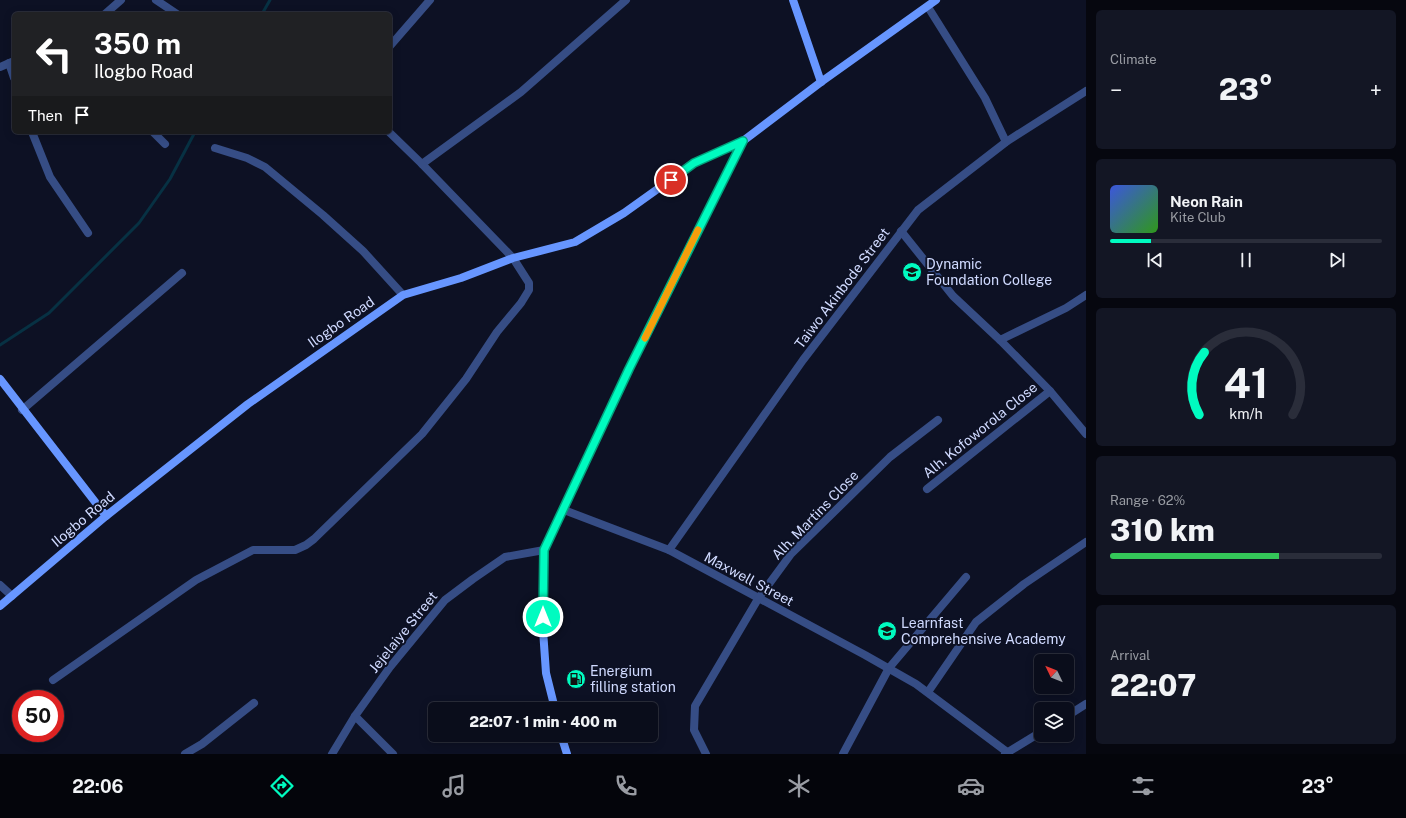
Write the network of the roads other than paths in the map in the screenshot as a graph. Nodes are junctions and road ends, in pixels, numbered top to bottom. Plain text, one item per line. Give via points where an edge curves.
1 (121, 0) edge
2 (156, 0) edge
3 (430, 0) edge
4 (626, 0) edge
5 (793, 0) edge
6 (936, 0) edge
7 (928, 7) junction
8 (107, 12) edge
9 (174, 12) edge
10 (392, 44) edge
11 (12, 62) edge
12 (0, 67) edge
13 (821, 82) junction
14 (1086, 91) edge
15 (33, 134) edge
16 (155, 134) edge
17 (391, 134) edge
18 (743, 141) junction
19 (1006, 142) junction
20 (165, 144) dead end
21 (215, 148) dead end
22 (422, 164) junction
23 (901, 231) junction
24 (88, 233) dead end
25 (513, 258) junction
26 (182, 273) dead end
27 (403, 295) junction
28 (1086, 295) edge
29 (1000, 340) junction
30 (0, 379) edge
31 (1050, 391) junction
32 (22, 410) junction
33 (938, 420) dead end
34 (1086, 434) edge
35 (927, 490) dead end
36 (564, 510) junction
37 (106, 516) junction
38 (1086, 542) edge
39 (544, 550) junction
40 (669, 550) junction
41 (966, 577) dead end
42 (0, 585) edge
43 (12, 596) junction
44 (758, 599) junction
45 (0, 606) edge
46 (889, 668) junction
47 (53, 680) dead end
48 (927, 691) junction
49 (553, 702) edge
50 (254, 703) dead end
51 (1086, 704) edge
52 (1074, 712) edge
53 (355, 716) junction
54 (1034, 736) edge
55 (564, 742) edge
56 (1006, 753) edge
57 (185, 754) edge
58 (332, 754) edge
59 (393, 754) edge
60 (567, 754) edge
61 (706, 754) edge
62 (843, 754) edge

1 - 8 street
2 - 9 street
3 - 10 street
4 - 22 street via 521,92
5 - 13 main road
6 - 7 main road
7 - 13 main road
7 - 19 street via 985,98
11 - 12 street
13 - 18 main road
14 - 19 street, Taiwo Akinbode Street
15 - 24 street via 50,177
16 - 20 street
17 - 22 street
18 - 25 main road, Ilogbo Road via 694,163 624,213 575,242
18 - 36 main road via 629,369
19 - 23 street, Taiwo Akinbode Street via 918,210
21 - 27 street via 247,158 265,167 351,241
22 - 25 street
23 - 29 street via 953,296
23 - 40 street, Taiwo Akinbode Street via 804,360
25 - 27 main road, Ilogbo Road via 461,278
25 - 47 street via 529,283 529,290 521,303 422,434 314,539 295,550 253,550 196,580
26 - 32 street
27 - 37 main road, Ilogbo Road via 248,404
28 - 29 street via 1066,308
29 - 31 street
30 - 32 main road
31 - 34 street
31 - 35 street, Alh. Kofoworola Close
32 - 37 main road
33 - 44 street, Alh. Martins Close via 890,457 791,554
36 - 39 main road
36 - 40 street, Maxwell Street
37 - 43 main road, Ilogbo Road
38 - 48 street via 1024,584 976,622
39 - 49 main road via 543,630 546,673
39 - 53 street, Jejelaiye Street via 505,557 445,600 404,649
40 - 44 street, Maxwell Street
41 - 46 street
42 - 43 street
43 - 45 main road, Ilogbo Road
44 - 46 street, Maxwell Street
44 - 61 street, Alh. Martins Close via 695,706 694,730
46 - 48 street, Maxwell Street
46 - 62 street
48 - 56 street, Maxwell Street
50 - 57 street via 202,744
51 - 52 street
53 - 58 street, Jejelaiye Street
53 - 59 street
54 - 56 street
55 - 60 main road

